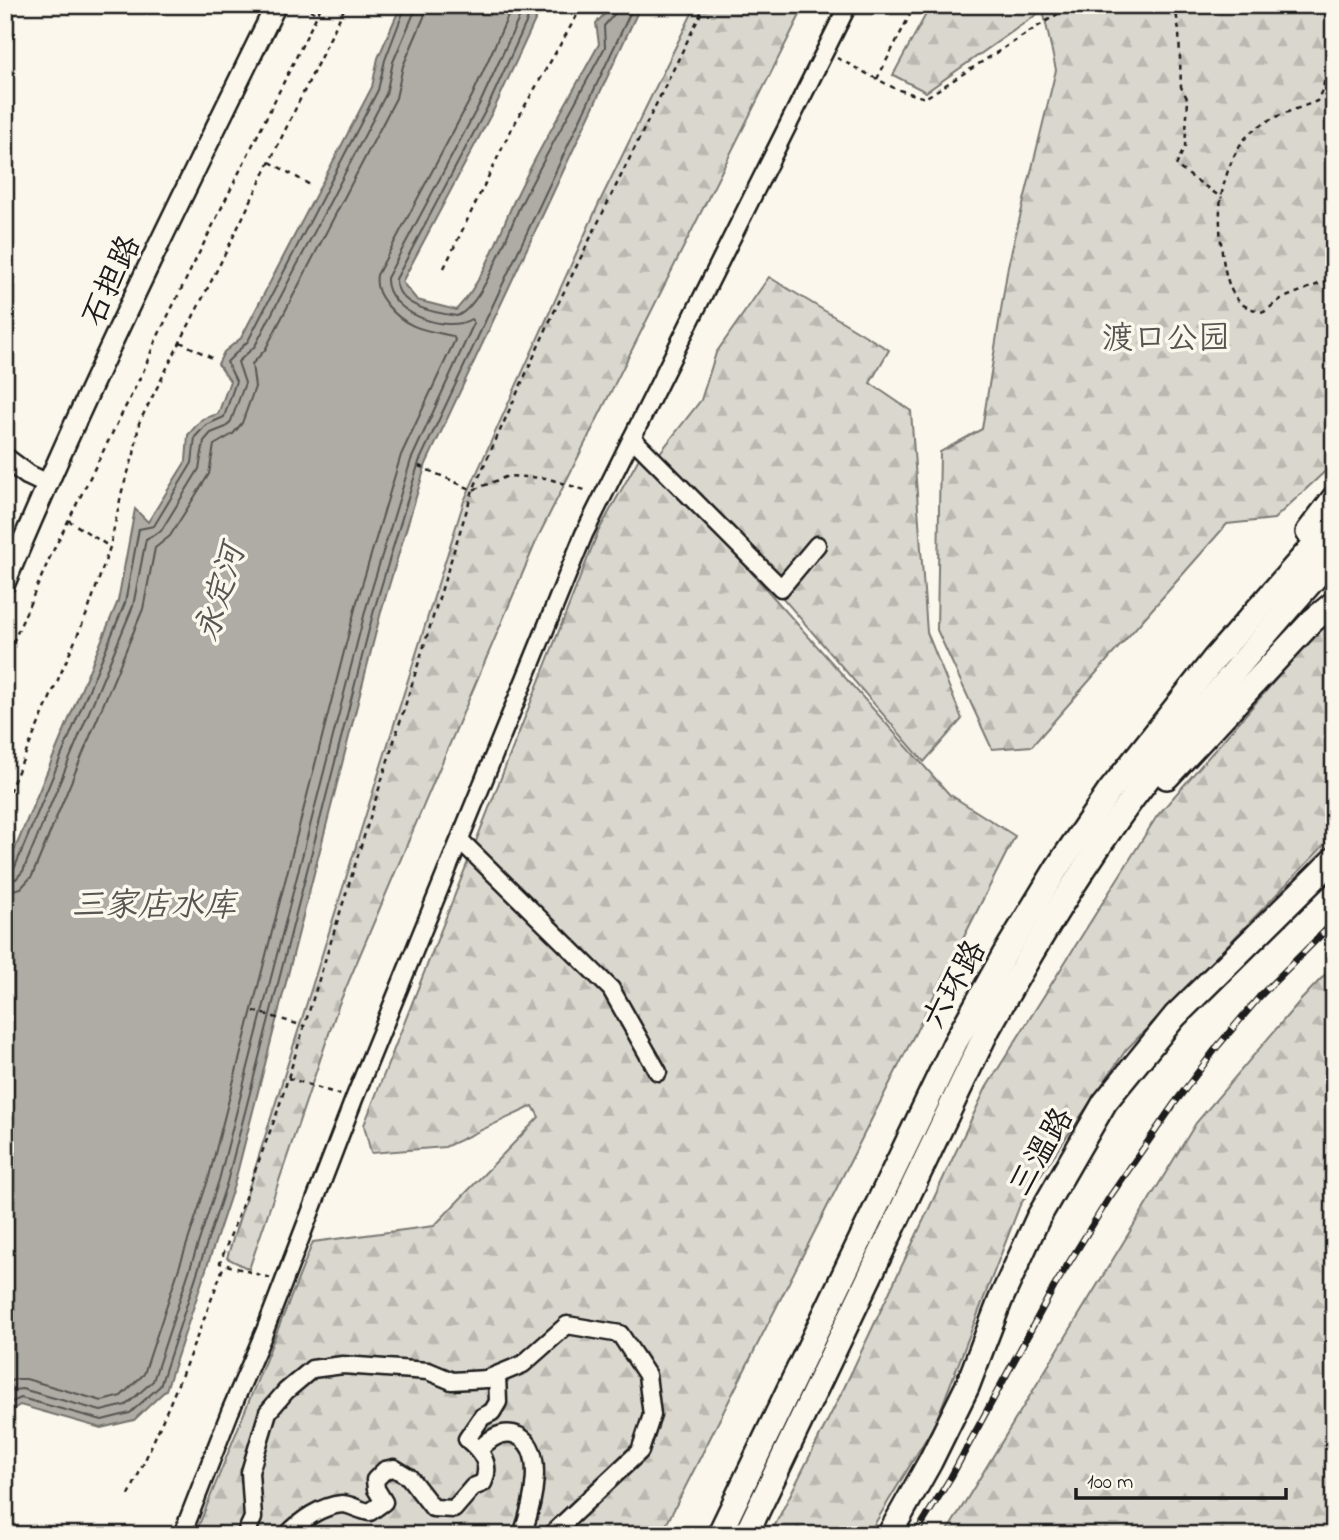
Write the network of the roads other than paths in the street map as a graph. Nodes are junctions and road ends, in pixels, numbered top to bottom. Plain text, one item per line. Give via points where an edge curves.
1 (276, 5) edge
2 (848, 5) edge
3 (632, 438) junction
4 (5, 458) edge
5 (47, 484) junction
6 (1334, 498) edge
7 (1334, 522) edge
8 (817, 545) dead end
9 (1334, 556) edge
10 (5, 583) edge
11 (1334, 603) edge
12 (1215, 658) junction
13 (460, 840) junction
14 (1334, 859) edge
15 (1085, 868) junction
16 (659, 1072) dead end
17 (497, 1375) junction
18 (479, 1450) junction
19 (182, 1535) edge
20 (245, 1535) edge
21 (287, 1535) edge
22 (522, 1535) edge
23 (551, 1535) edge
24 (719, 1535) edge
25 (746, 1535) edge
26 (889, 1535) edge

1 - 5 main road, 石担路
2 - 3 street
3 - 8 street via 780,588
3 - 13 street via 583,534
4 - 5 main road
5 - 10 main road, 石担路
6 - 12 highway
7 - 12 highway, 六环路
9 - 15 highway, 六环路 via 1187,728
11 - 15 highway via 1217,722
12 - 24 highway, 六环路 via 1110,792 1057,869 967,1021
13 - 16 street via 611,989
13 - 19 street
14 - 26 highway, 三温路 via 1175,1016 1105,1102 1038,1218 967,1387
15 - 25 highway, 六环路 via 988,1029
17 - 18 street via 498,1402 467,1439
17 - 20 street via 452,1381 428,1370 343,1365 312,1368 268,1412 250,1472 253,1518
17 - 23 street via 523,1364 567,1325 620,1334 647,1375 652,1415 640,1451
18 - 21 street via 486,1462 483,1483 473,1487 453,1509 433,1508 409,1476 394,1468 375,1480 384,1502 369,1512 342,1504 327,1507 299,1522
18 - 22 street via 488,1440 509,1433 530,1446 536,1473

